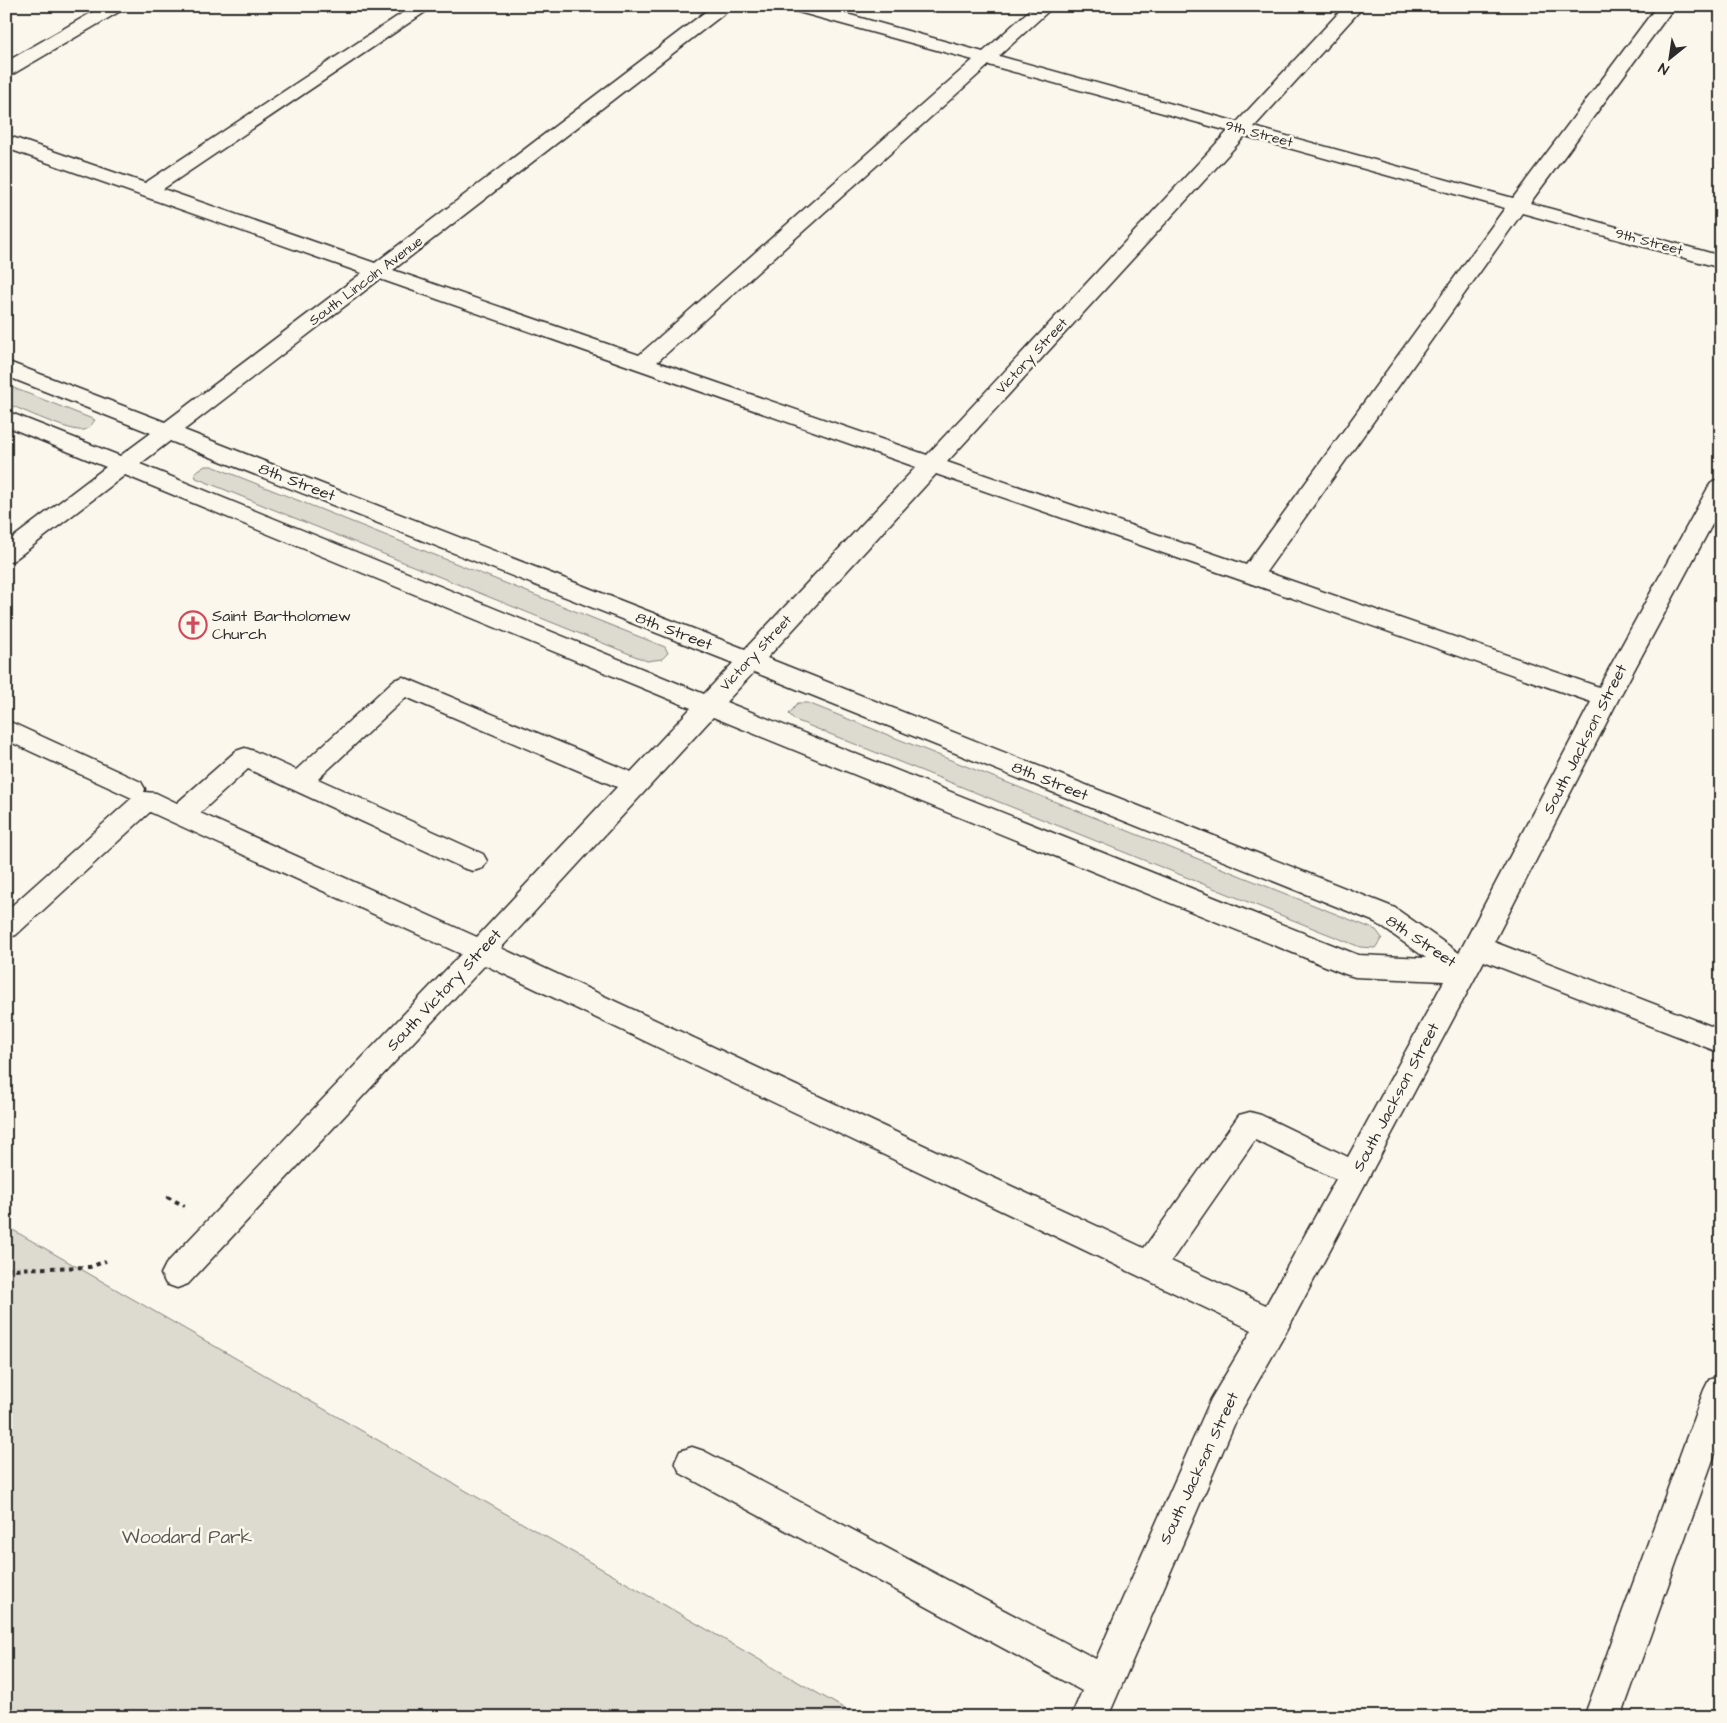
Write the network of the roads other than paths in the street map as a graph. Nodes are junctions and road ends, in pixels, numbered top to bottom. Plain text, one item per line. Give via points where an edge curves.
1 (116, 6) edge
2 (425, 6) edge
3 (725, 6) edge
4 (797, 6) edge
5 (1045, 6) edge
6 (1355, 6) edge
7 (1666, 6) edge
8 (986, 59) junction
9 (6, 70) edge
10 (1241, 129) junction
11 (6, 142) edge
12 (147, 191) junction
13 (1517, 206) junction
14 (1721, 262) edge
15 (379, 272) junction
16 (642, 364) junction
17 (6, 368) edge
18 (6, 418) edge
19 (168, 431) junction
20 (931, 464) junction
21 (122, 466) junction
22 (1721, 486) edge
23 (6, 555) edge
24 (1251, 575) junction
25 (750, 660) junction
26 (1606, 698) junction
27 (708, 705) junction
28 (6, 729) edge
29 (299, 782) junction
30 (635, 784) junction
31 (132, 789) dead end
32 (180, 815) junction
33 (473, 861) dead end
34 (6, 928) edge
35 (481, 951) junction
36 (1471, 959) junction
37 (1721, 1042) edge
38 (1355, 1174) junction
39 (1150, 1266) junction
40 (177, 1274) dead end
41 (1273, 1324) junction
42 (1721, 1390) edge
43 (692, 1462) dead end
44 (1104, 1682) junction
45 (1089, 1717) edge
46 (1602, 1717) edge

1 - 9 street
2 - 12 street
3 - 15 street, South Lincoln Avenue
4 - 8 street, 9th Street
5 - 8 street
6 - 10 street, Victory Street
7 - 13 street
8 - 10 street, 9th Street
8 - 16 street
10 - 13 street, 9th Street
10 - 20 street, Victory Street
11 - 12 street
12 - 15 street
13 - 14 street, 9th Street
13 - 24 street
15 - 16 street
15 - 19 street, South Lincoln Avenue
16 - 20 street
17 - 19 street, 8th Street
18 - 21 street, 8th Street
19 - 21 street, South Lincoln Avenue
19 - 25 street, 8th Street
20 - 24 street
20 - 25 street, Victory Street
21 - 23 street, South Lincoln Avenue
21 - 27 street, 8th Street
22 - 26 street, South Jackson Street
24 - 26 street
25 - 27 street, Victory Street
25 - 36 street, 8th Street via 1385,915
26 - 36 street, South Jackson Street
27 - 30 street, South Victory Street
27 - 36 street, 8th Street via 1355,966
28 - 31 street
29 - 30 street via 403,686
29 - 32 street via 245,757
29 - 33 street
30 - 35 street, South Victory Street
32 - 34 street via 147,800
32 - 35 street
35 - 39 street
35 - 40 street, South Victory Street
36 - 37 street, 8th Street
36 - 38 street, South Jackson Street
38 - 39 street via 1250,1124
38 - 41 street, South Jackson Street
39 - 41 street
41 - 44 street, South Jackson Street via 1223,1410
42 - 46 street
43 - 44 street
44 - 45 street, South Jackson Street

